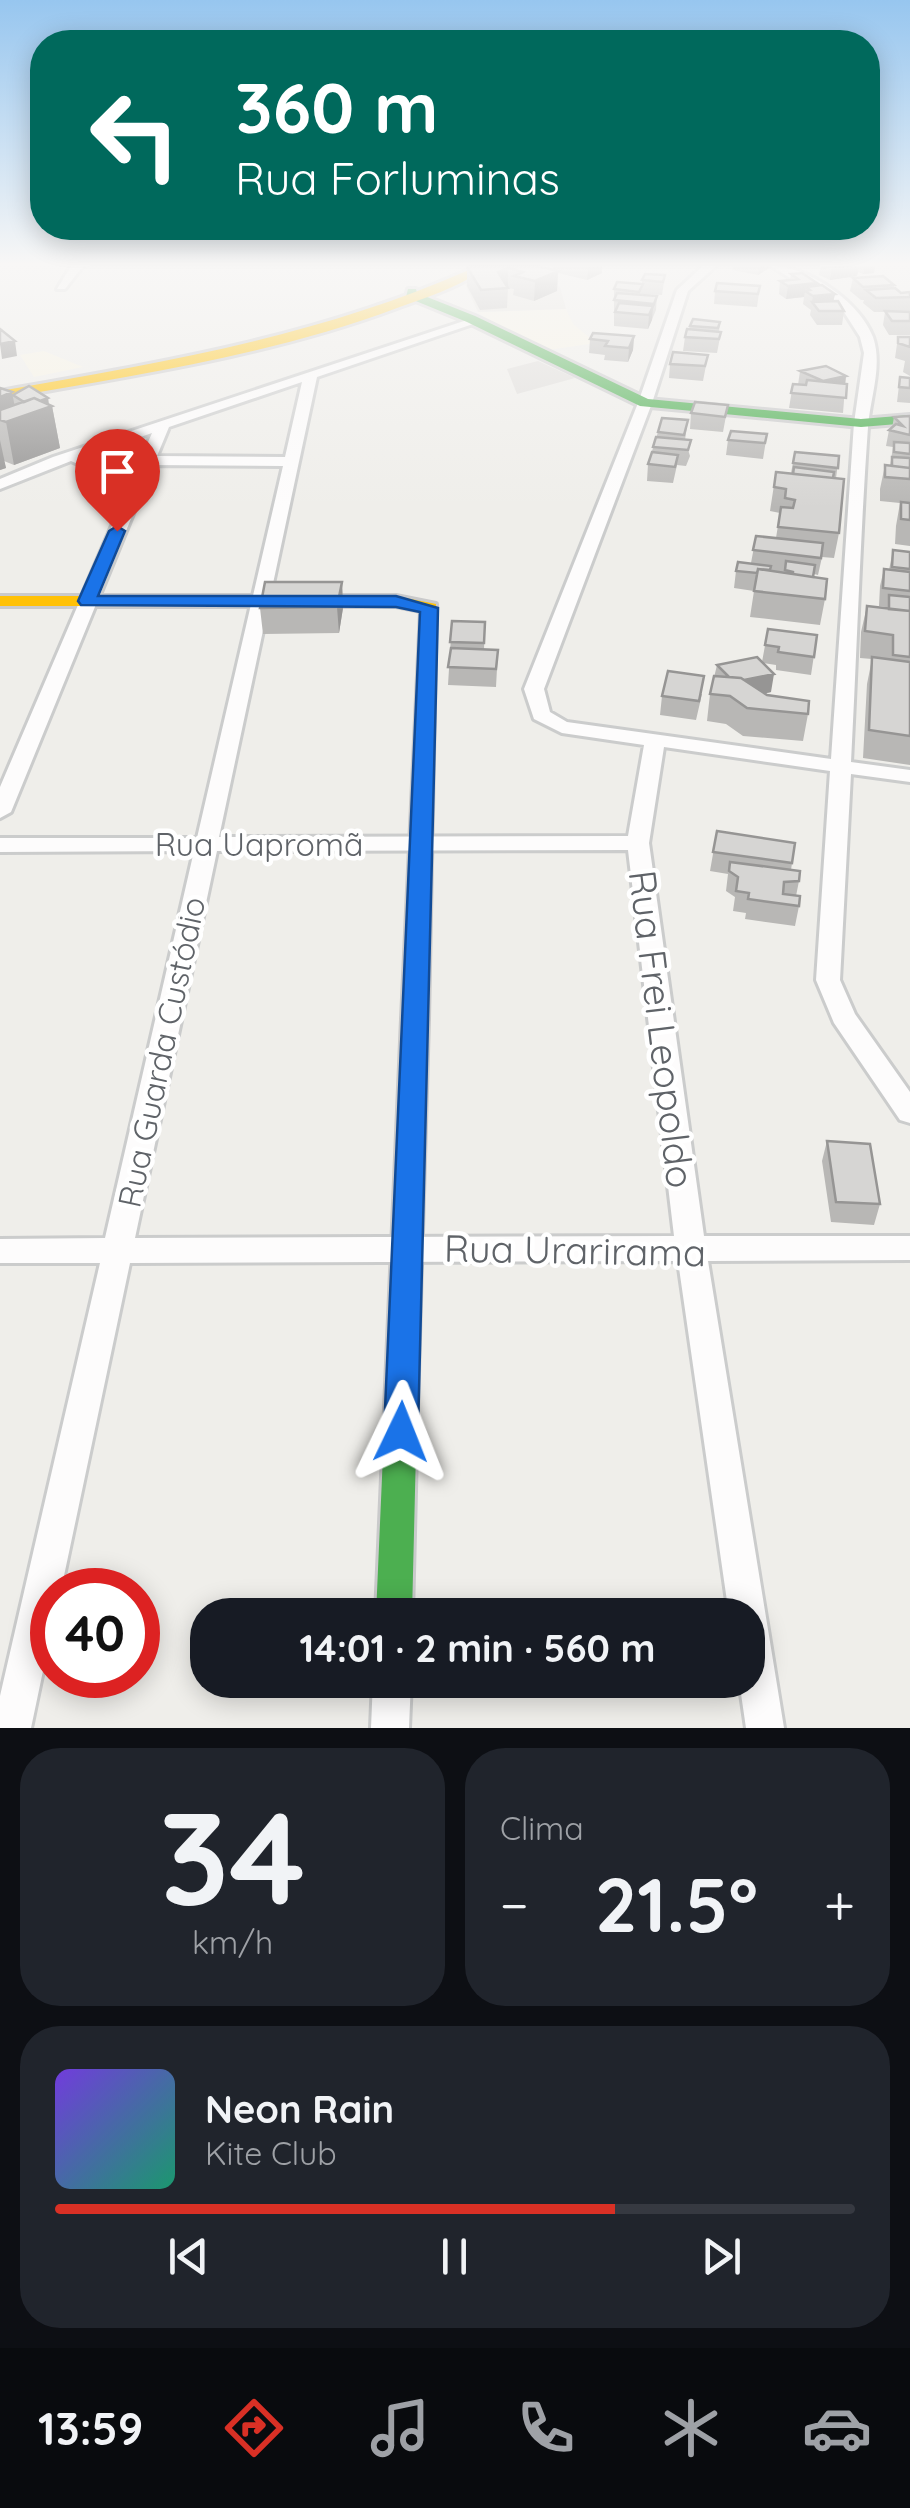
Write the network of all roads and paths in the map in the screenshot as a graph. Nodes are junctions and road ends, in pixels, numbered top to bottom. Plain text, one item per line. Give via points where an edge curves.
1 (251, 347) edge
2 (396, 347) edge
3 (527, 347) edge
4 (664, 347) edge
5 (867, 347) edge
6 (118, 370) junction
7 (310, 377) junction
8 (0, 385) edge
9 (0, 395) edge
10 (645, 403) junction
11 (910, 419) edge
12 (861, 423) junction
13 (162, 426) junction
14 (58, 460) junction
15 (148, 460) junction
16 (294, 462) junction
17 (0, 484) edge
18 (549, 583) dead end
19 (571, 586) junction
20 (0, 601) edge
21 (87, 601) junction
22 (259, 603) junction
23 (655, 740) junction
24 (839, 766) junction
25 (910, 776) edge
26 (0, 812) edge
27 (207, 844) junction
28 (418, 844) junction
29 (638, 844) junction
30 (0, 845) edge
31 (910, 1113) edge
32 (408, 1248) junction
33 (910, 1248) edge
34 (0, 1251) edge
35 (691, 1252) junction
36 (117, 1253) junction
37 (395, 1598) edge
38 (391, 1698) edge
39 (12, 1728) edge
40 (390, 1728) edge
41 (765, 1728) edge

1 - 6 street
2 - 7 street
3 - 10 street
4 - 10 street
5 - 12 street
6 - 8 street
6 - 9 street
7 - 13 street
7 - 16 street, Rua Guarda Custódio
10 - 12 street
10 - 19 street
11 - 12 street
12 - 24 street
13 - 14 street
13 - 15 street
14 - 15 street
14 - 17 street
15 - 16 street
15 - 21 street
16 - 22 street, Rua Guarda Custódio
18 - 19 street
19 - 23 street via 534,688 540,715 562,727
20 - 21 street
21 - 22 street
21 - 26 street
22 - 27 street, Rua Guarda Custódio
22 - 28 street via 430,608
23 - 24 street
23 - 29 street, Rua Frei Leopoldo
24 - 25 street
24 - 31 street via 828,980 843,1017
27 - 28 street, Rua Uapromã
27 - 30 street, Rua Uapromã
27 - 36 street, Rua Guarda Custódio
28 - 29 street, Rua Uapromã
28 - 32 street
29 - 35 street, Rua Frei Leopoldo
32 - 35 street, Rua Urarirama
32 - 36 street, Rua Urarirama
32 - 37 street
33 - 35 street, Rua Urarirama
34 - 36 street, Rua Urarirama
35 - 41 street, Rua Frei Leopoldo
36 - 39 street, Rua Guarda Custódio
38 - 40 street

